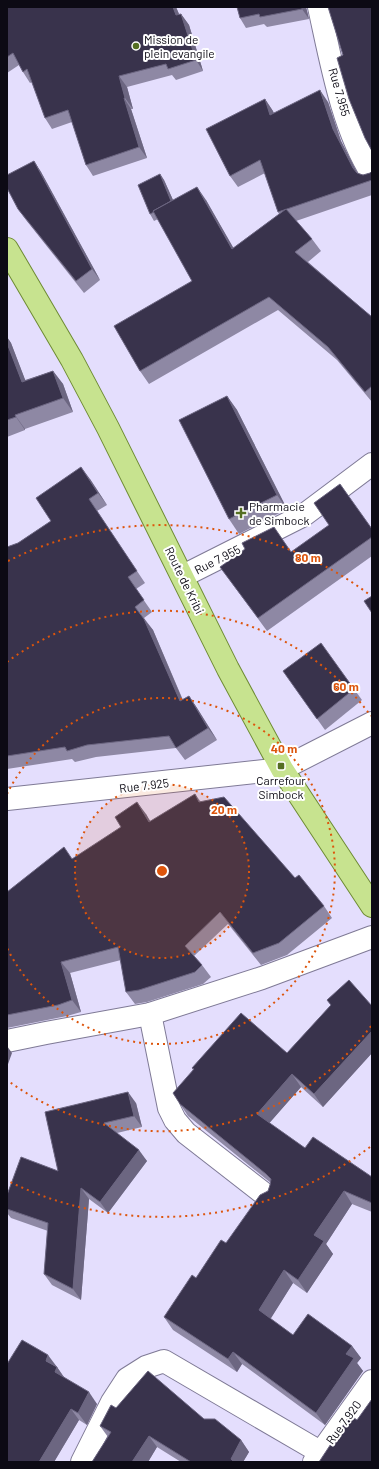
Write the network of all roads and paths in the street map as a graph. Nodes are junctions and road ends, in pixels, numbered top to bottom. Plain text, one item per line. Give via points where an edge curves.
1 (319, 7) edge
2 (372, 174) edge
3 (7, 249) edge
4 (372, 464) edge
5 (183, 576) junction
6 (372, 723) edge
7 (282, 769) junction
8 (7, 799) edge
9 (372, 906) edge
10 (372, 937) edge
11 (150, 1014) junction
12 (7, 1041) edge
13 (266, 1196) edge
14 (372, 1381) edge
15 (317, 1457) edge
16 (82, 1462) edge

1 - 2 street, Rue 7.955 via 336,84 353,134
3 - 5 main road, Route de Kribi via 83,380
4 - 5 street, Rue 7.955 via 304,515
5 - 7 main road, Route de Kribi via 228,669
6 - 7 street
7 - 8 street, Rue 7.925
7 - 9 main road, Route de Kribi
10 - 11 street via 262,978
11 - 12 street
11 - 13 street via 169,1108 175,1120 186,1133
14 - 15 street, Rue 7.920
15 - 16 street via 164,1361 146,1367 127,1379 112,1402

